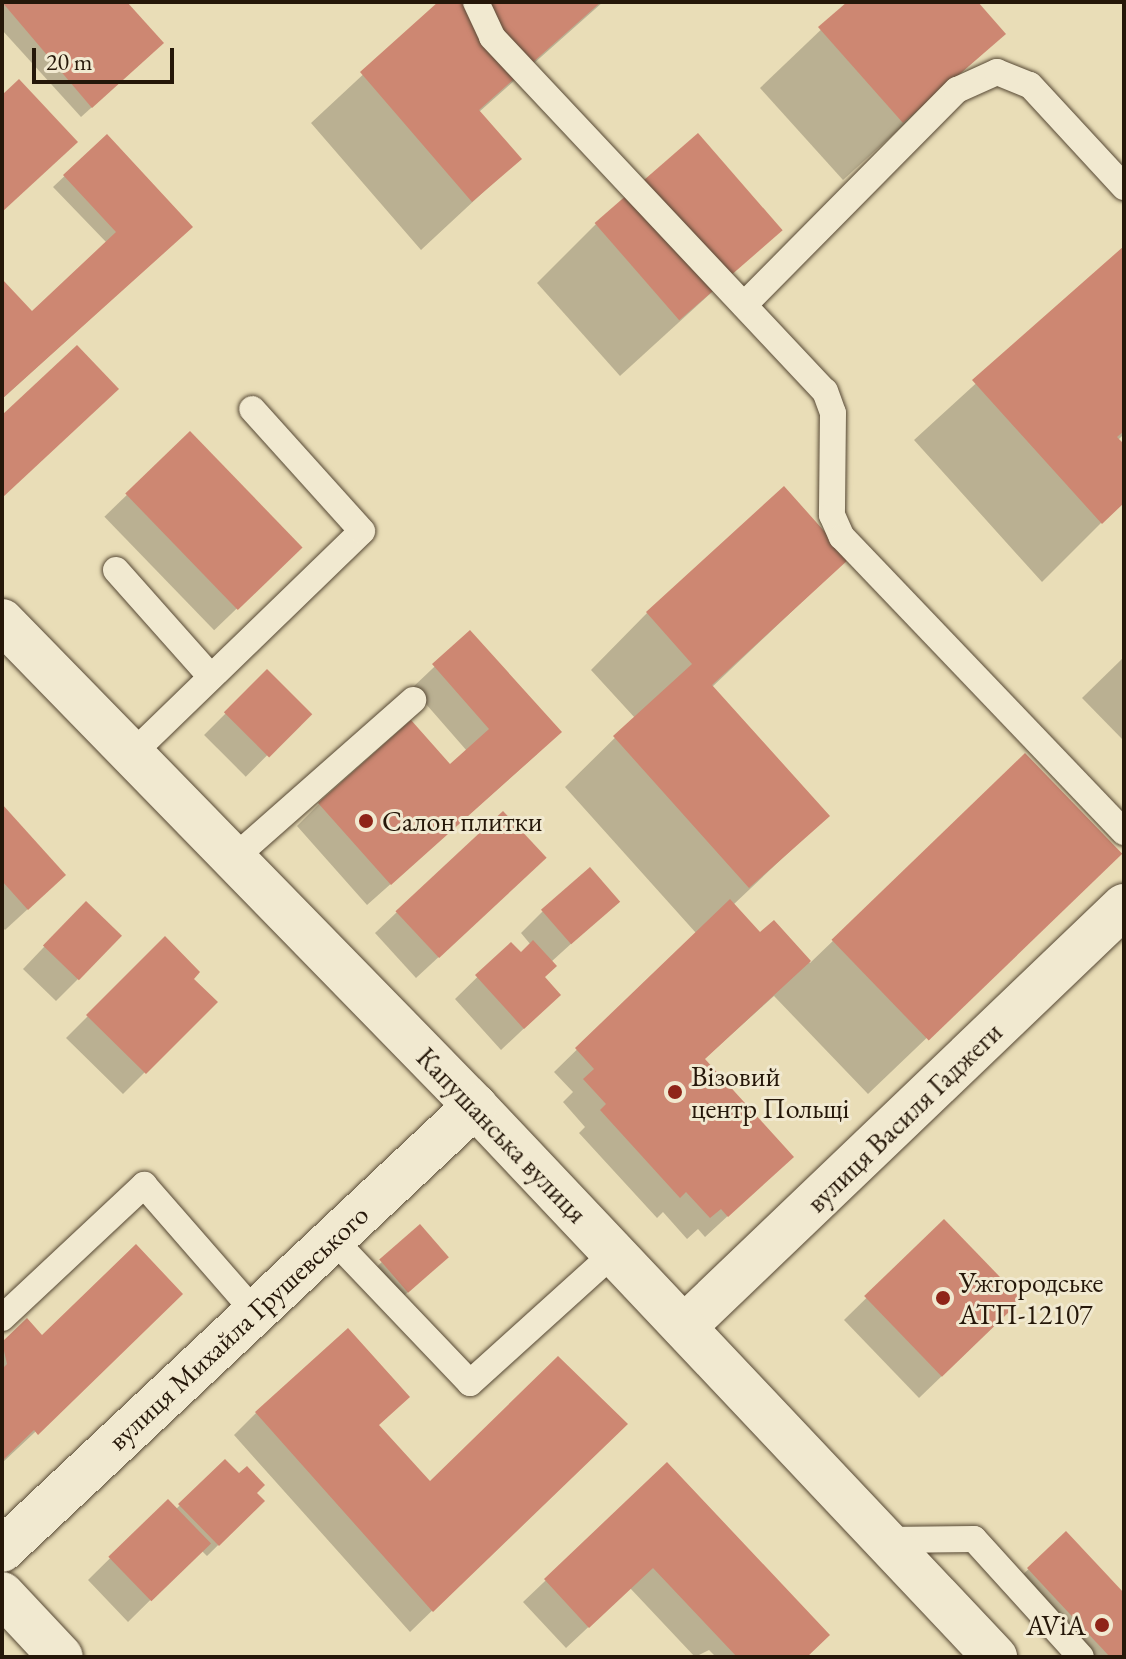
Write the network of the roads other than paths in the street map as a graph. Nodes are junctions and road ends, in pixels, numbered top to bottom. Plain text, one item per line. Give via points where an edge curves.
1 (476, 2) edge
2 (1124, 187) edge
3 (744, 305) junction
4 (252, 409) dead end
5 (116, 570) dead end
6 (2, 621) edge
7 (211, 677) junction
8 (413, 700) dead end
9 (132, 754) junction
10 (1124, 832) edge
11 (234, 858) junction
12 (1124, 906) edge
13 (475, 1106) junction
14 (332, 1238) junction
15 (614, 1253) junction
16 (254, 1311) junction
17 (2, 1318) edge
18 (684, 1327) junction
19 (885, 1540) junction
20 (2, 1550) edge
21 (2, 1594) edge
22 (61, 1657) edge
23 (995, 1657) edge
24 (1081, 1657) edge

1 - 3 lane via 492,37
2 - 3 lane via 1030,85 997,72 957,90
3 - 10 lane via 825,391 833,413 832,515 842,537
4 - 7 lane via 362,531
5 - 7 lane
6 - 9 street, Капушанська вулиця
7 - 9 lane
8 - 11 lane
9 - 11 street, Капушанська вулиця
11 - 13 street, Капушанська вулиця
12 - 18 street, вулиця Василя Гаджеги
13 - 14 street, вулиця Михайла Грушевського
13 - 15 street, Капушанська вулиця
14 - 15 lane via 470,1383
14 - 16 street, вулиця Михайла Грушевського
15 - 18 street, Капушанська вулиця
16 - 17 lane via 144,1185
16 - 20 street, вулиця Михайла Грушевського
18 - 19 street, Капушанська вулиця
19 - 23 street, Капушанська вулиця
19 - 24 lane via 974,1539
21 - 22 street

